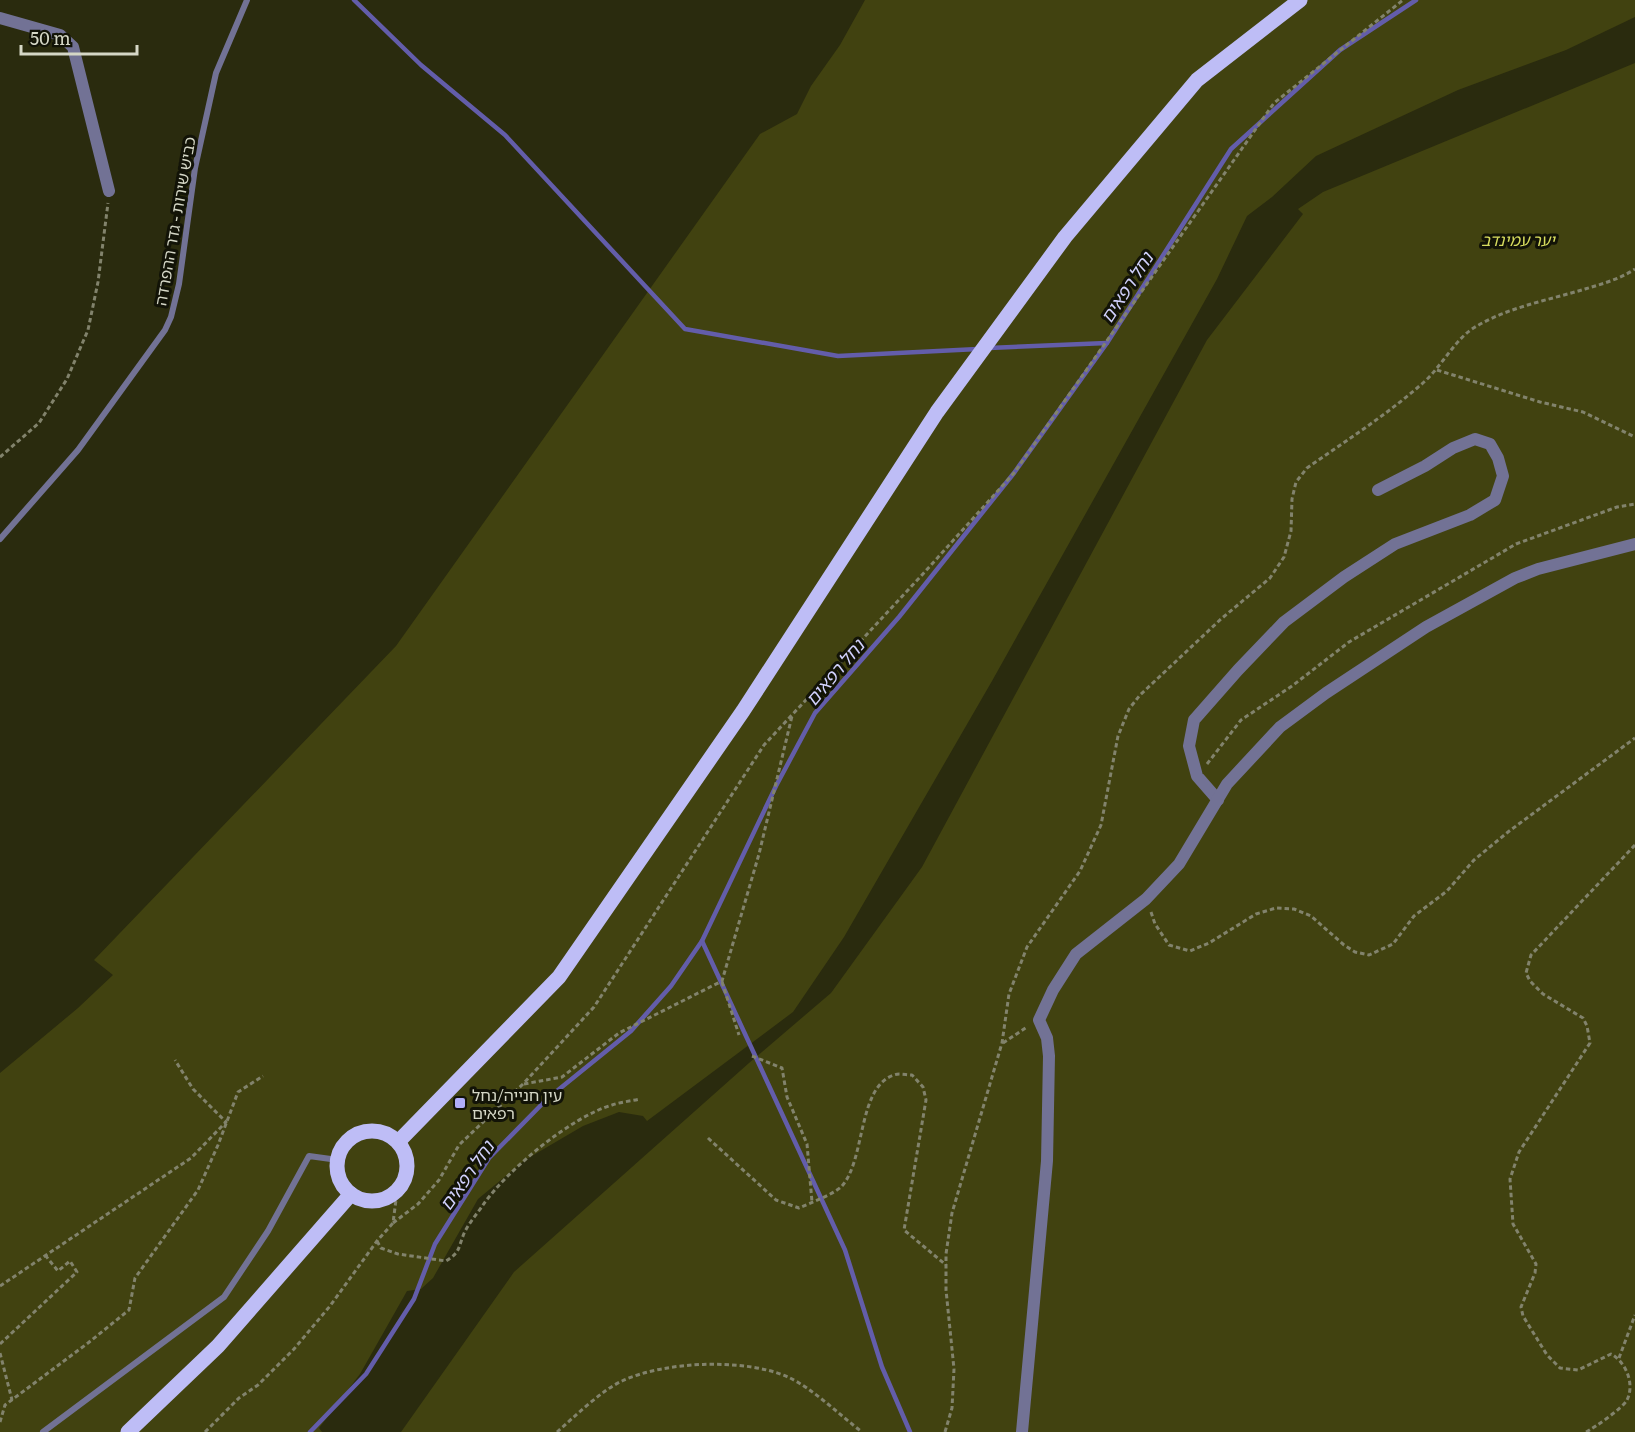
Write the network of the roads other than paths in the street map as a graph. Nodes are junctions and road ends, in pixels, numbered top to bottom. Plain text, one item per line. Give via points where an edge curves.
1 (247, 0) edge
2 (1300, 0) edge
3 (0, 18) edge
4 (109, 191) road end
5 (1378, 490) dead end
6 (0, 539) edge
7 (1635, 544) edge
8 (1218, 800) junction
9 (398, 1142) junction
10 (338, 1160) junction
11 (351, 1194) junction
12 (43, 1432) edge
13 (128, 1432) edge
14 (1022, 1432) edge

1 - 6 lane, כביש שירות - גדר ההפרדה via 216,73 195,168 171,317 78,450
2 - 9 main road via 1197,80 1065,237 937,412 743,711 559,978
3 - 4 street via 60,35 74,47
5 - 8 street via 1476,439 1490,444 1503,476 1495,500 1470,515 1395,544 1284,622 1194,720 1189,746 1197,776
7 - 8 street via 1515,578 1426,627 1280,727 1227,784
8 - 14 street via 1179,864 1146,899 1076,954 1039,1020 1049,1056 1047,1161
9 - 10 main road via 381,1132 360,1133 344,1145
9 - 11 main road via 404,1151 407,1173 397,1192 369,1201
10 - 11 main road via 339,1176
10 - 12 lane via 309,1155 268,1231 224,1297
11 - 13 main road via 218,1346

